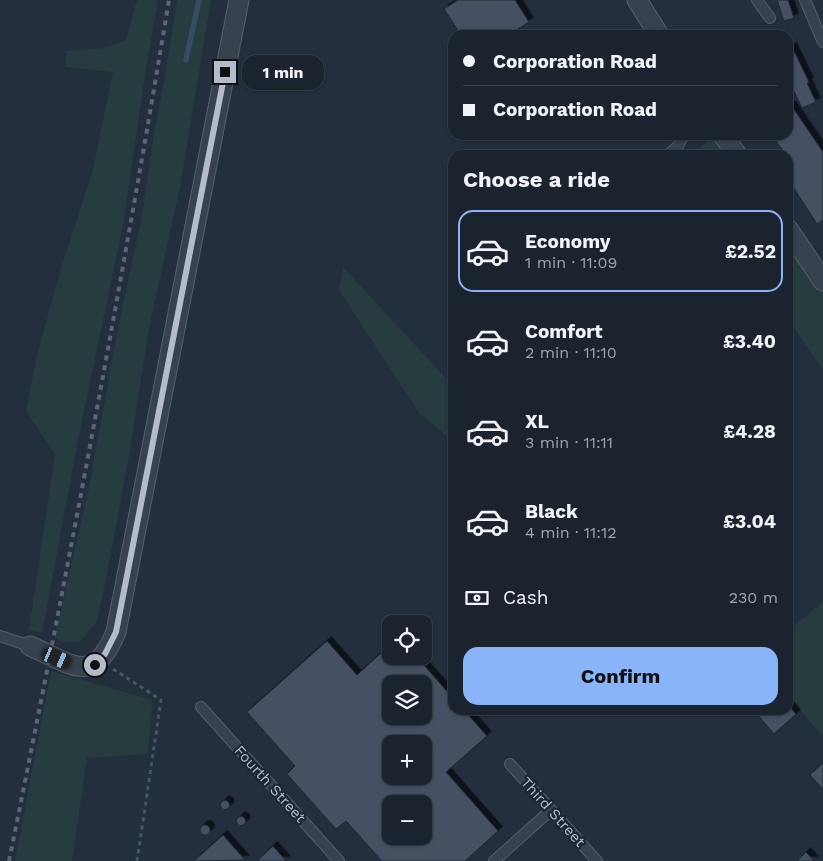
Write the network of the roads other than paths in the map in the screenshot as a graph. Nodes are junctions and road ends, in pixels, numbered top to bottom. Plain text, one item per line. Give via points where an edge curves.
1 (239, 0) edge
2 (637, 0) edge
3 (757, 0) edge
4 (805, 0) edge
5 (770, 18) dead end
6 (656, 30) edge
7 (823, 42) edge
8 (681, 140) edge
9 (674, 150) edge
10 (793, 236) edge
11 (823, 281) edge
12 (0, 636) edge
13 (30, 646) joint
14 (201, 707) dead end
15 (510, 764) dead end
16 (551, 810) junction
17 (339, 861) edge
18 (494, 861) edge
19 (597, 861) edge

1 - 13 street via 116,632 100,660 86,667
2 - 6 street
3 - 5 lane
4 - 7 lane
8 - 9 lane
10 - 11 street
12 - 13 lane
14 - 17 lane, Fourth Street
15 - 16 lane, Third Street
16 - 18 lane
16 - 19 lane, Third Street

